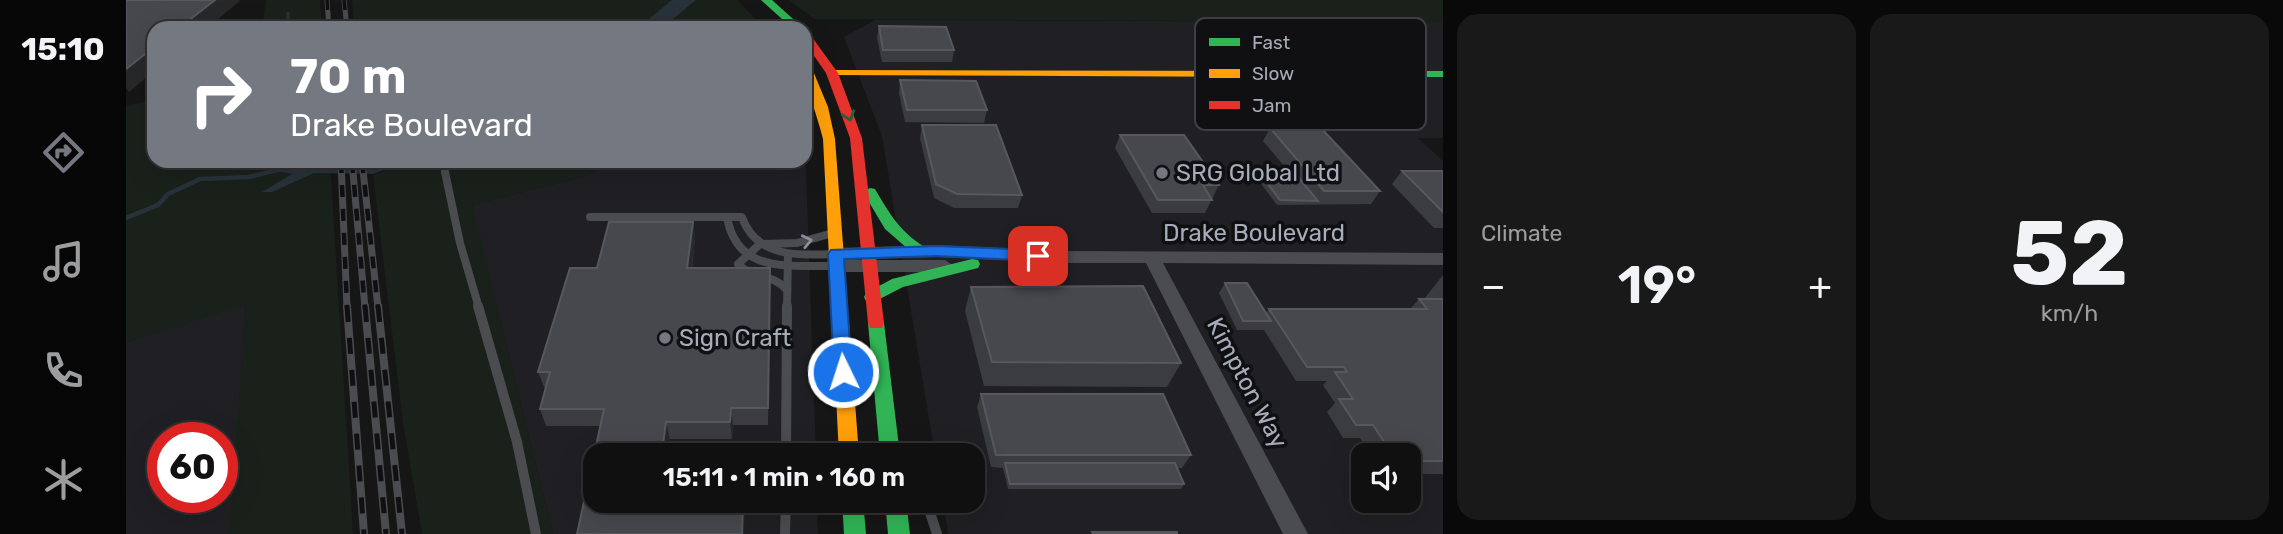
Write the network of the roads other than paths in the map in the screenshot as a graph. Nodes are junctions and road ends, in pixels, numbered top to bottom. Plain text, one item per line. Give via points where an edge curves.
1 (749, 0) edge
2 (766, 0) edge
3 (771, 21) edge
4 (790, 21) edge
5 (812, 45) edge
6 (832, 73) junction
7 (1195, 74) edge
8 (812, 79) edge
9 (860, 167) junction
10 (445, 172) dead end
11 (590, 217) dead end
12 (727, 217) junction
13 (835, 232) junction
14 (760, 244) junction
15 (920, 251) junction
16 (745, 255) junction
17 (1064, 257) junction
18 (1151, 257) junction
19 (869, 258) junction
20 (789, 259) junction
21 (1443, 259) edge
22 (836, 260) junction
23 (972, 264) junction
24 (787, 290) junction
25 (872, 297) junction
26 (786, 443) edge
27 (848, 443) edge
28 (894, 443) edge
29 (786, 513) edge
30 (853, 513) edge
31 (897, 513) edge
32 (930, 513) edge
33 (536, 534) edge
34 (785, 534) edge
35 (855, 534) edge
36 (899, 534) edge
37 (937, 534) edge
38 (1296, 534) edge

1 - 3 main road
2 - 4 main road
5 - 6 main road
6 - 7 main road
6 -> 9 main road via 856,138
8 - 13 main road via 827,124
9 - 15 main road via 882,219 896,236
9 - 19 main road
10 - 33 lane via 460,243 517,442
11 - 12 lane
12 - 14 lane via 742,217 743,227
12 - 16 lane via 730,238
14 -> 13 lane via 806,243
13 - 22 main road
14 - 16 lane
14 - 20 lane
15 - 17 street, Drake Boulevard
15 - 19 street, Drake Boulevard
16 - 20 lane
16 - 24 lane via 738,264 741,268 750,274 772,275
17 - 18 street, Drake Boulevard
17 - 23 street, Drake Boulevard
18 - 21 street, Drake Boulevard
18 - 38 street, Kimpton Way
19 - 22 street, Drake Boulevard
19 - 23 street, Drake Boulevard
19 - 25 main road
20 - 22 lane
20 - 24 lane
22 - 27 main road
23 - 25 main road via 898,283
24 - 26 lane
25 - 28 main road via 884,406
29 - 34 lane
30 - 35 main road
31 - 36 main road
32 - 37 lane

